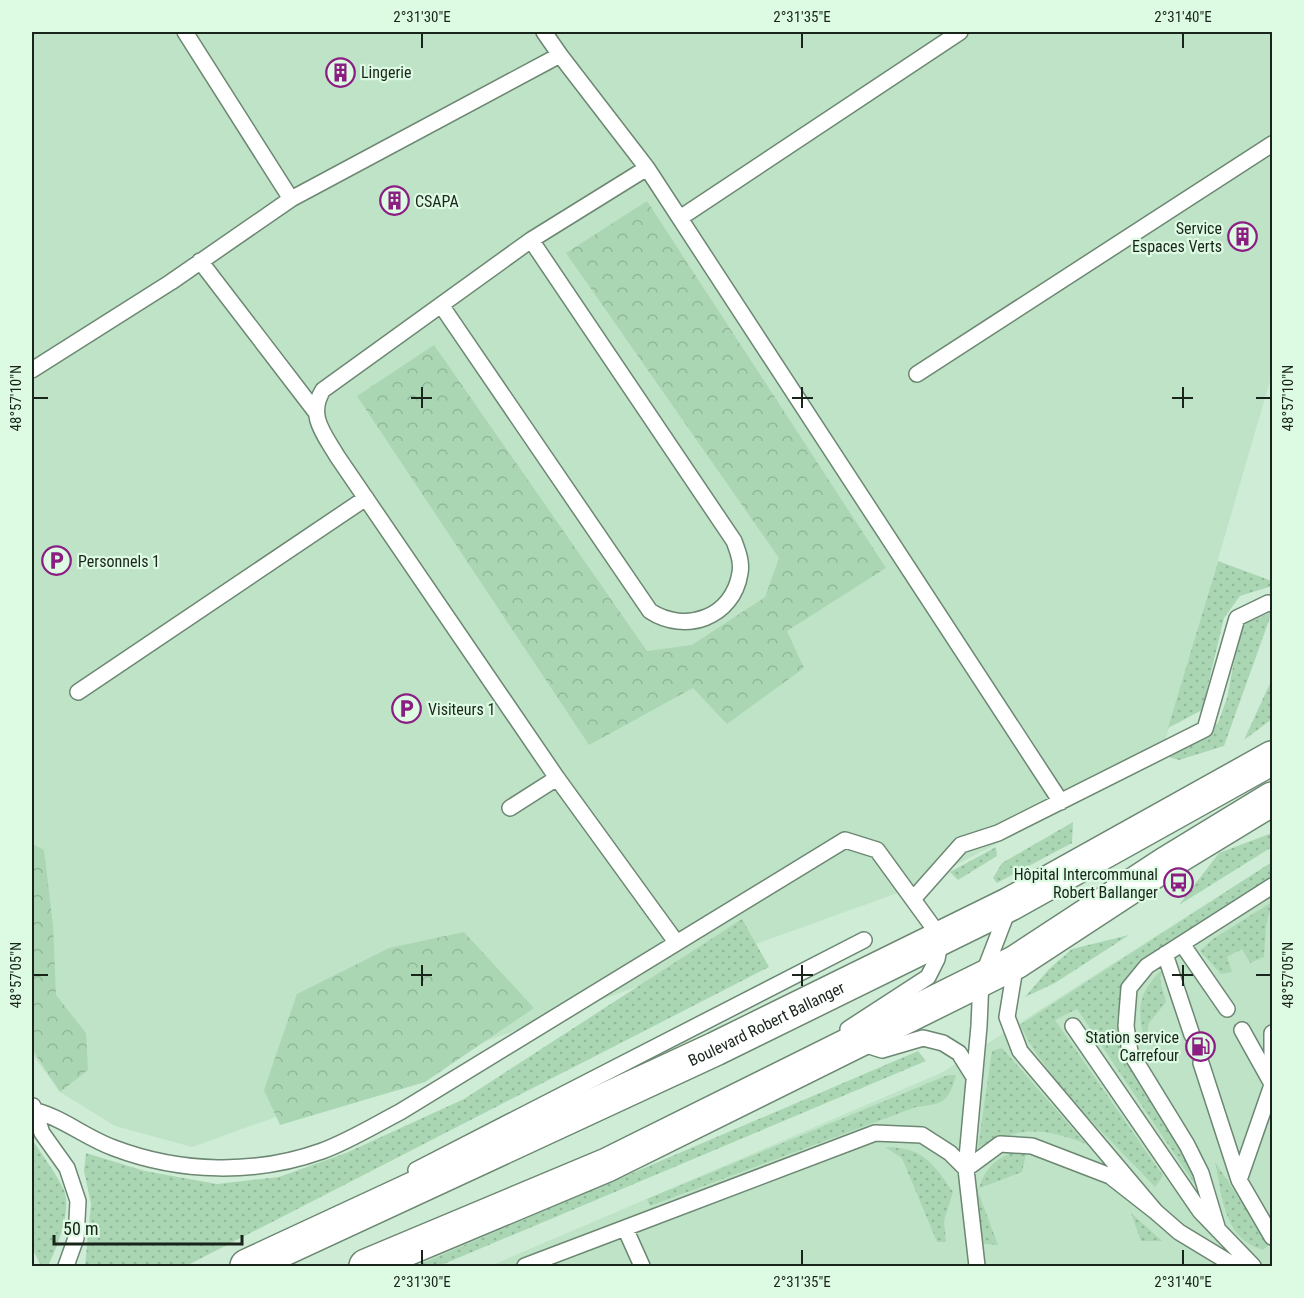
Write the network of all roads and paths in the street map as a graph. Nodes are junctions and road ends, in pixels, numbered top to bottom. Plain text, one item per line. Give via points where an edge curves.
1 (185, 32) edge
2 (544, 32) edge
3 (960, 32) edge
4 (560, 55) junction
5 (1272, 144) edge
6 (647, 168) junction
7 (291, 199) junction
8 (680, 218) junction
9 (531, 240) junction
10 (200, 261) junction
11 (441, 304) junction
12 (32, 370) edge
13 (916, 374) dead end
14 (315, 411) junction
15 (366, 498) junction
16 (1272, 604) edge
17 (78, 693) dead end
18 (1272, 758) edge
19 (557, 778) junction
20 (1272, 800) edge
21 (1061, 802) junction
22 (510, 808) dead end
23 (1272, 886) edge
24 (914, 898) junction
25 (1272, 900) edge
26 (1010, 904) junction
27 (941, 938) junction
28 (864, 940) dead end
29 (676, 942) junction
30 (1182, 944) junction
31 (1166, 954) junction
32 (1017, 962) junction
33 (981, 980) junction
34 (1227, 1009) dead end
35 (1073, 1026) dead end
36 (1242, 1030) dead end
37 (1272, 1033) edge
38 (1192, 1035) dead end
39 (855, 1041) junction
40 (1201, 1063) dead end
41 (974, 1077) junction
42 (1272, 1085) edge
43 (751, 1092) junction
44 (34, 1107) edge
45 (966, 1169) junction
46 (1239, 1180) junction
47 (387, 1200) junction
48 (1156, 1212) junction
49 (626, 1228) junction
50 (1218, 1230) junction
51 (1272, 1237) edge
52 (66, 1266) edge
53 (247, 1266) edge
54 (366, 1266) edge
55 (525, 1266) edge
56 (642, 1266) edge
57 (977, 1266) edge
58 (1234, 1266) edge
59 (1253, 1266) edge

1 - 7 lane
2 - 4 lane
3 - 8 lane
4 - 6 lane
4 - 7 lane
5 - 13 lane
6 - 8 lane
6 - 9 lane
7 - 10 lane
8 - 21 lane
9 - 11 lane
9 - 11 lane via 734,541 741,572 737,587 729,601 713,614 683,623 664,620 650,610
10 - 12 lane
10 - 14 lane
11 - 14 lane via 323,390
14 - 15 lane via 318,423
15 - 17 lane
15 - 19 lane
16 - 21 lane via 1237,618 1205,729
18 - 26 main road, Boulevard Robert Ballanger
19 - 22 lane
19 - 29 lane
20 - 32 main road via 1167,863
21 - 24 lane via 998,833 961,845
23 - 25 lane
23 - 30 lane
24 - 27 lane
24 - 29 lane via 877,850 845,840
26 - 27 main road, Boulevard Robert Ballanger
26 - 33 lane
27 - 43 lane via 928,977
27 - 47 main road, Boulevard Robert Ballanger via 715,1049
28 - 47 lane via 400,1179
29 - 44 lane via 400,1112 322,1150 284,1161 235,1169 181,1165 116,1149
30 - 31 lane
30 - 34 lane
31 - 38 lane
31 - 50 lane via 1147,966 1129,988 1126,1026 1130,1052 1201,1173
32 - 33 main road
32 - 48 lane via 1007,1017 1020,1050
33 - 39 main road
33 - 41 lane
35 - 50 lane via 1200,1211
36 - 42 lane
37 - 42 lane
39 - 41 lane via 882,1050 923,1038 943,1043 959,1053
39 - 43 main road
40 - 46 lane
41 - 45 lane
42 - 46 lane
43 - 54 main road via 607,1165
44 - 52 lane via 42,1133 67,1168 78,1201 76,1238
45 - 48 lane via 1000,1144 1032,1146 1110,1176
45 - 49 lane via 951,1153 922,1135 875,1133
45 - 57 lane
46 - 51 lane
47 - 53 main road, Boulevard Robert Ballanger
48 - 58 lane via 1179,1232
49 - 55 lane
49 - 56 lane
50 - 59 lane

